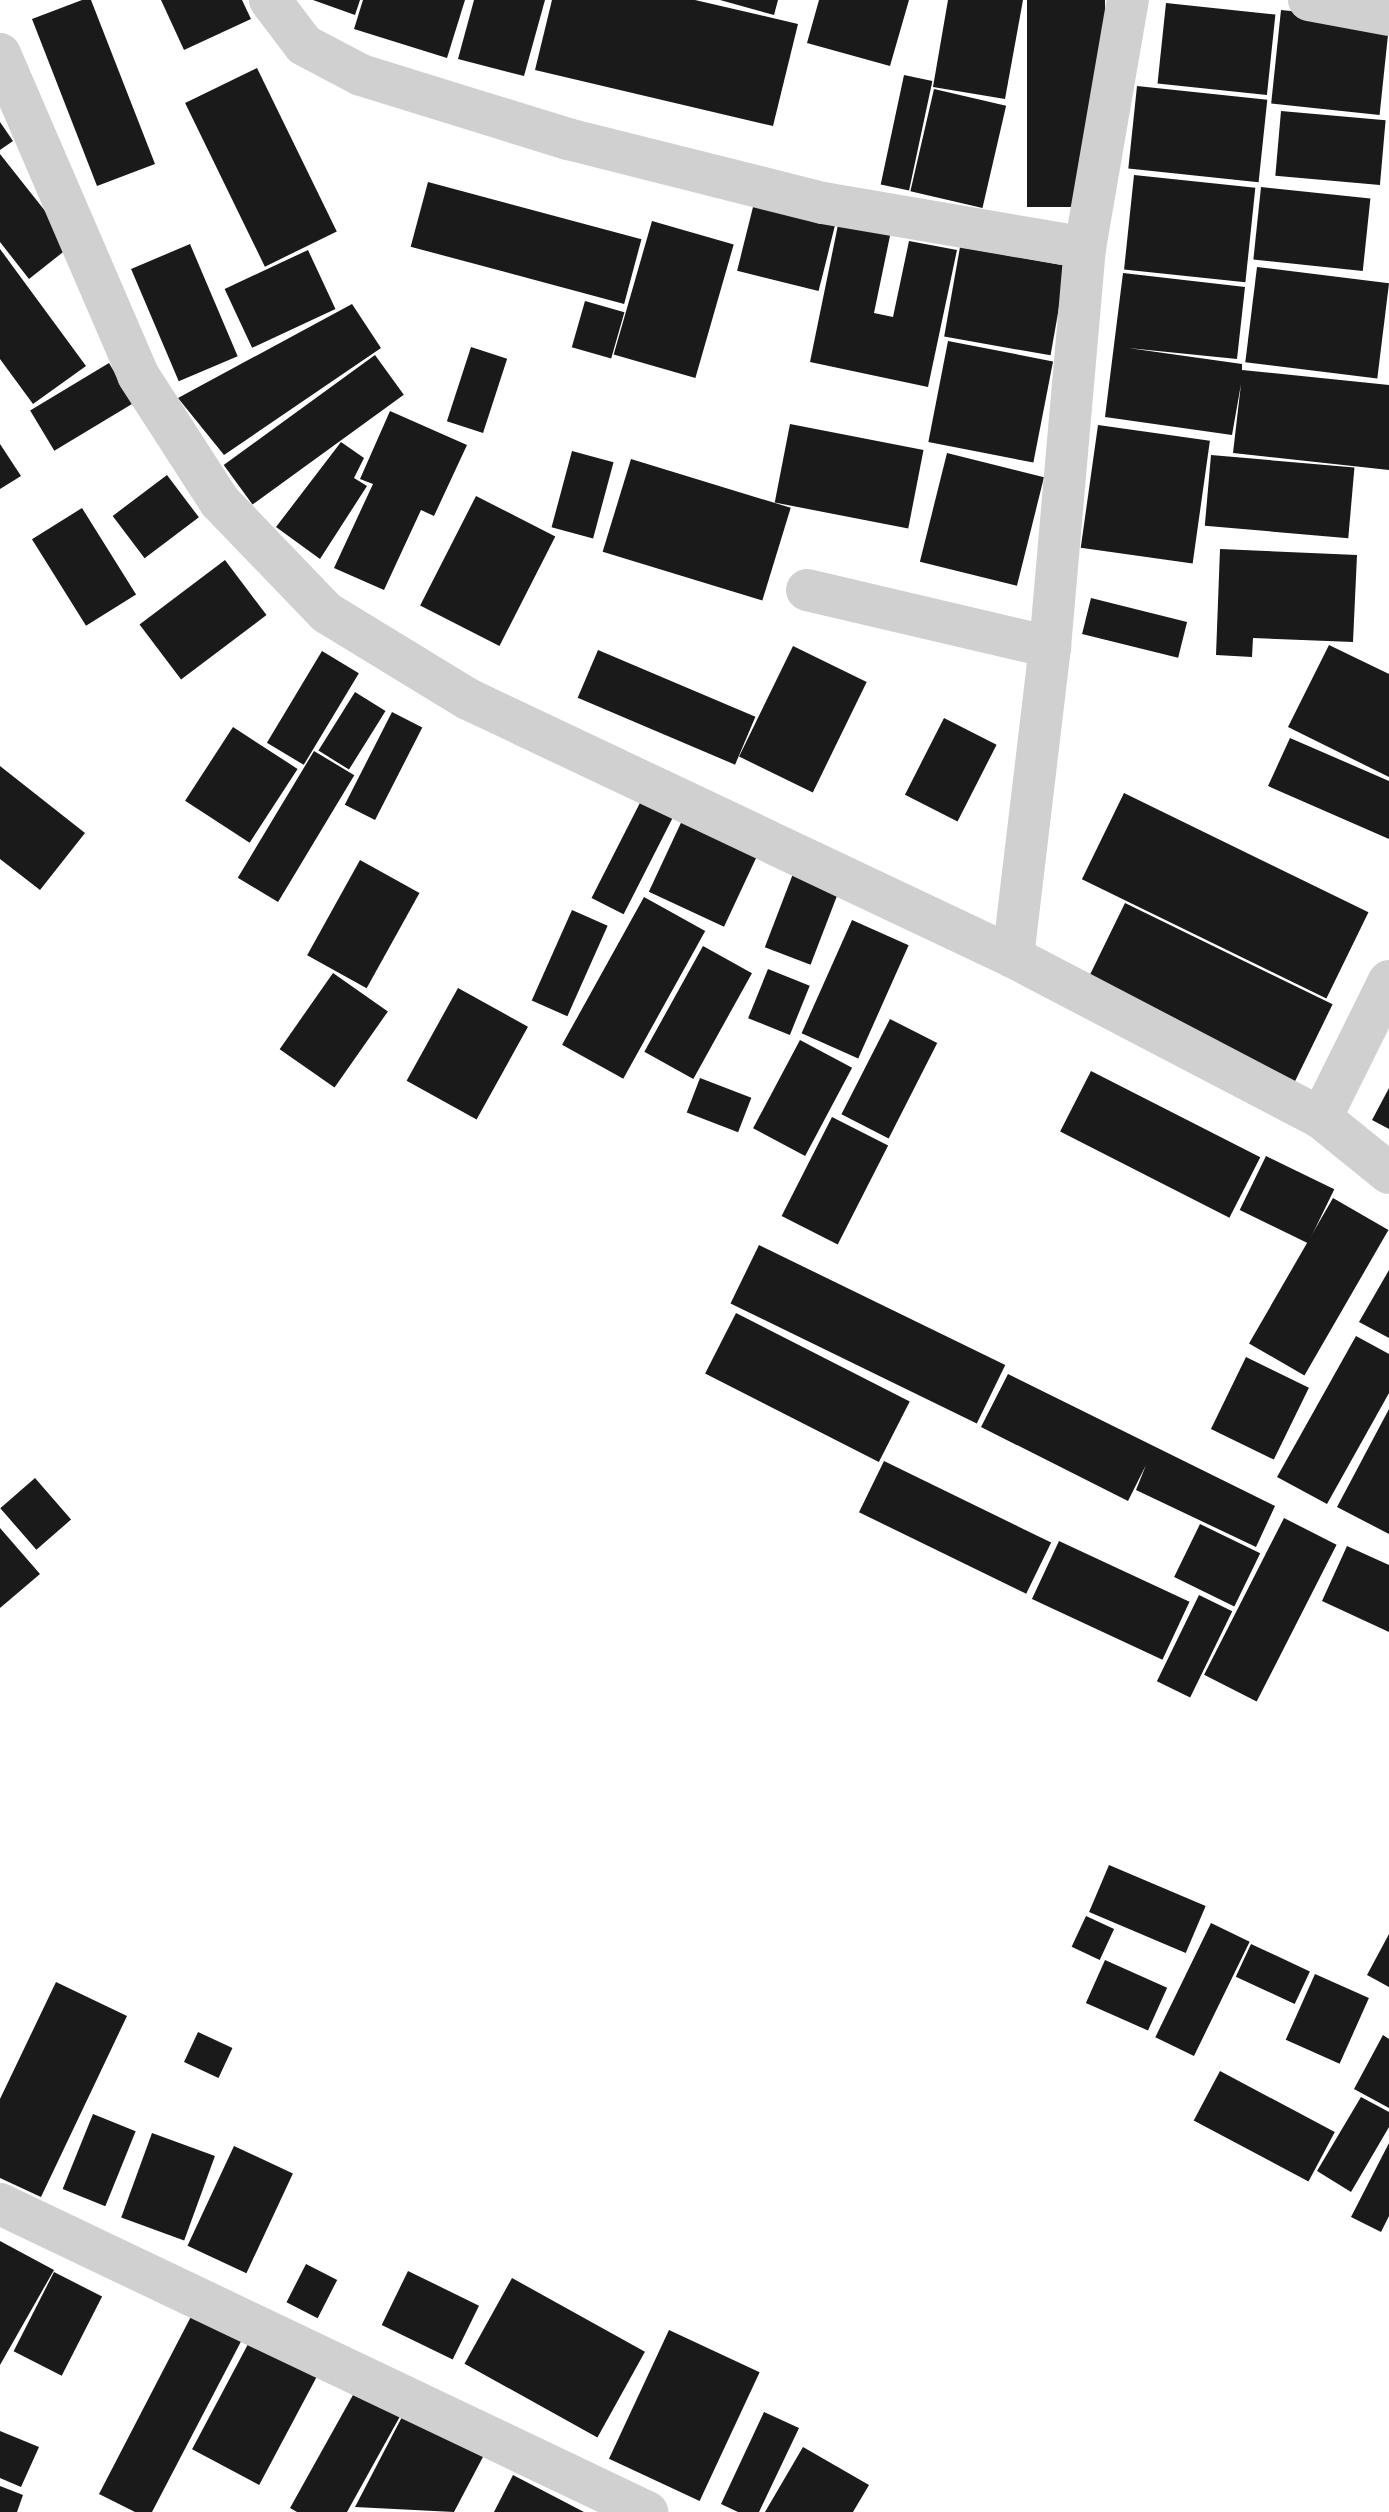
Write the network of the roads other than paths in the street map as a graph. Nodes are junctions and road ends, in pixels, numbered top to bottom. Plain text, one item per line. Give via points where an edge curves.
1 (270, 0) edge
2 (1128, 0) edge
3 (1309, 0) edge
4 (1389, 15) edge
5 (0, 54) edge
6 (1085, 248) junction
7 (807, 590) dead end
8 (1050, 647) junction
9 (1013, 957) junction
10 (1389, 981) edge
11 (1321, 1118) junction
12 (1389, 1173) edge
13 (0, 2204) edge
14 (647, 2512) edge

1 - 6 street via 304,44 361,76 568,139 823,204
2 - 6 street
3 - 4 street
5 - 9 street via 138,375 220,502 327,613 468,699
6 - 8 street
7 - 8 street
8 - 9 street
9 - 11 street
10 - 11 street
11 - 12 street
13 - 14 street

